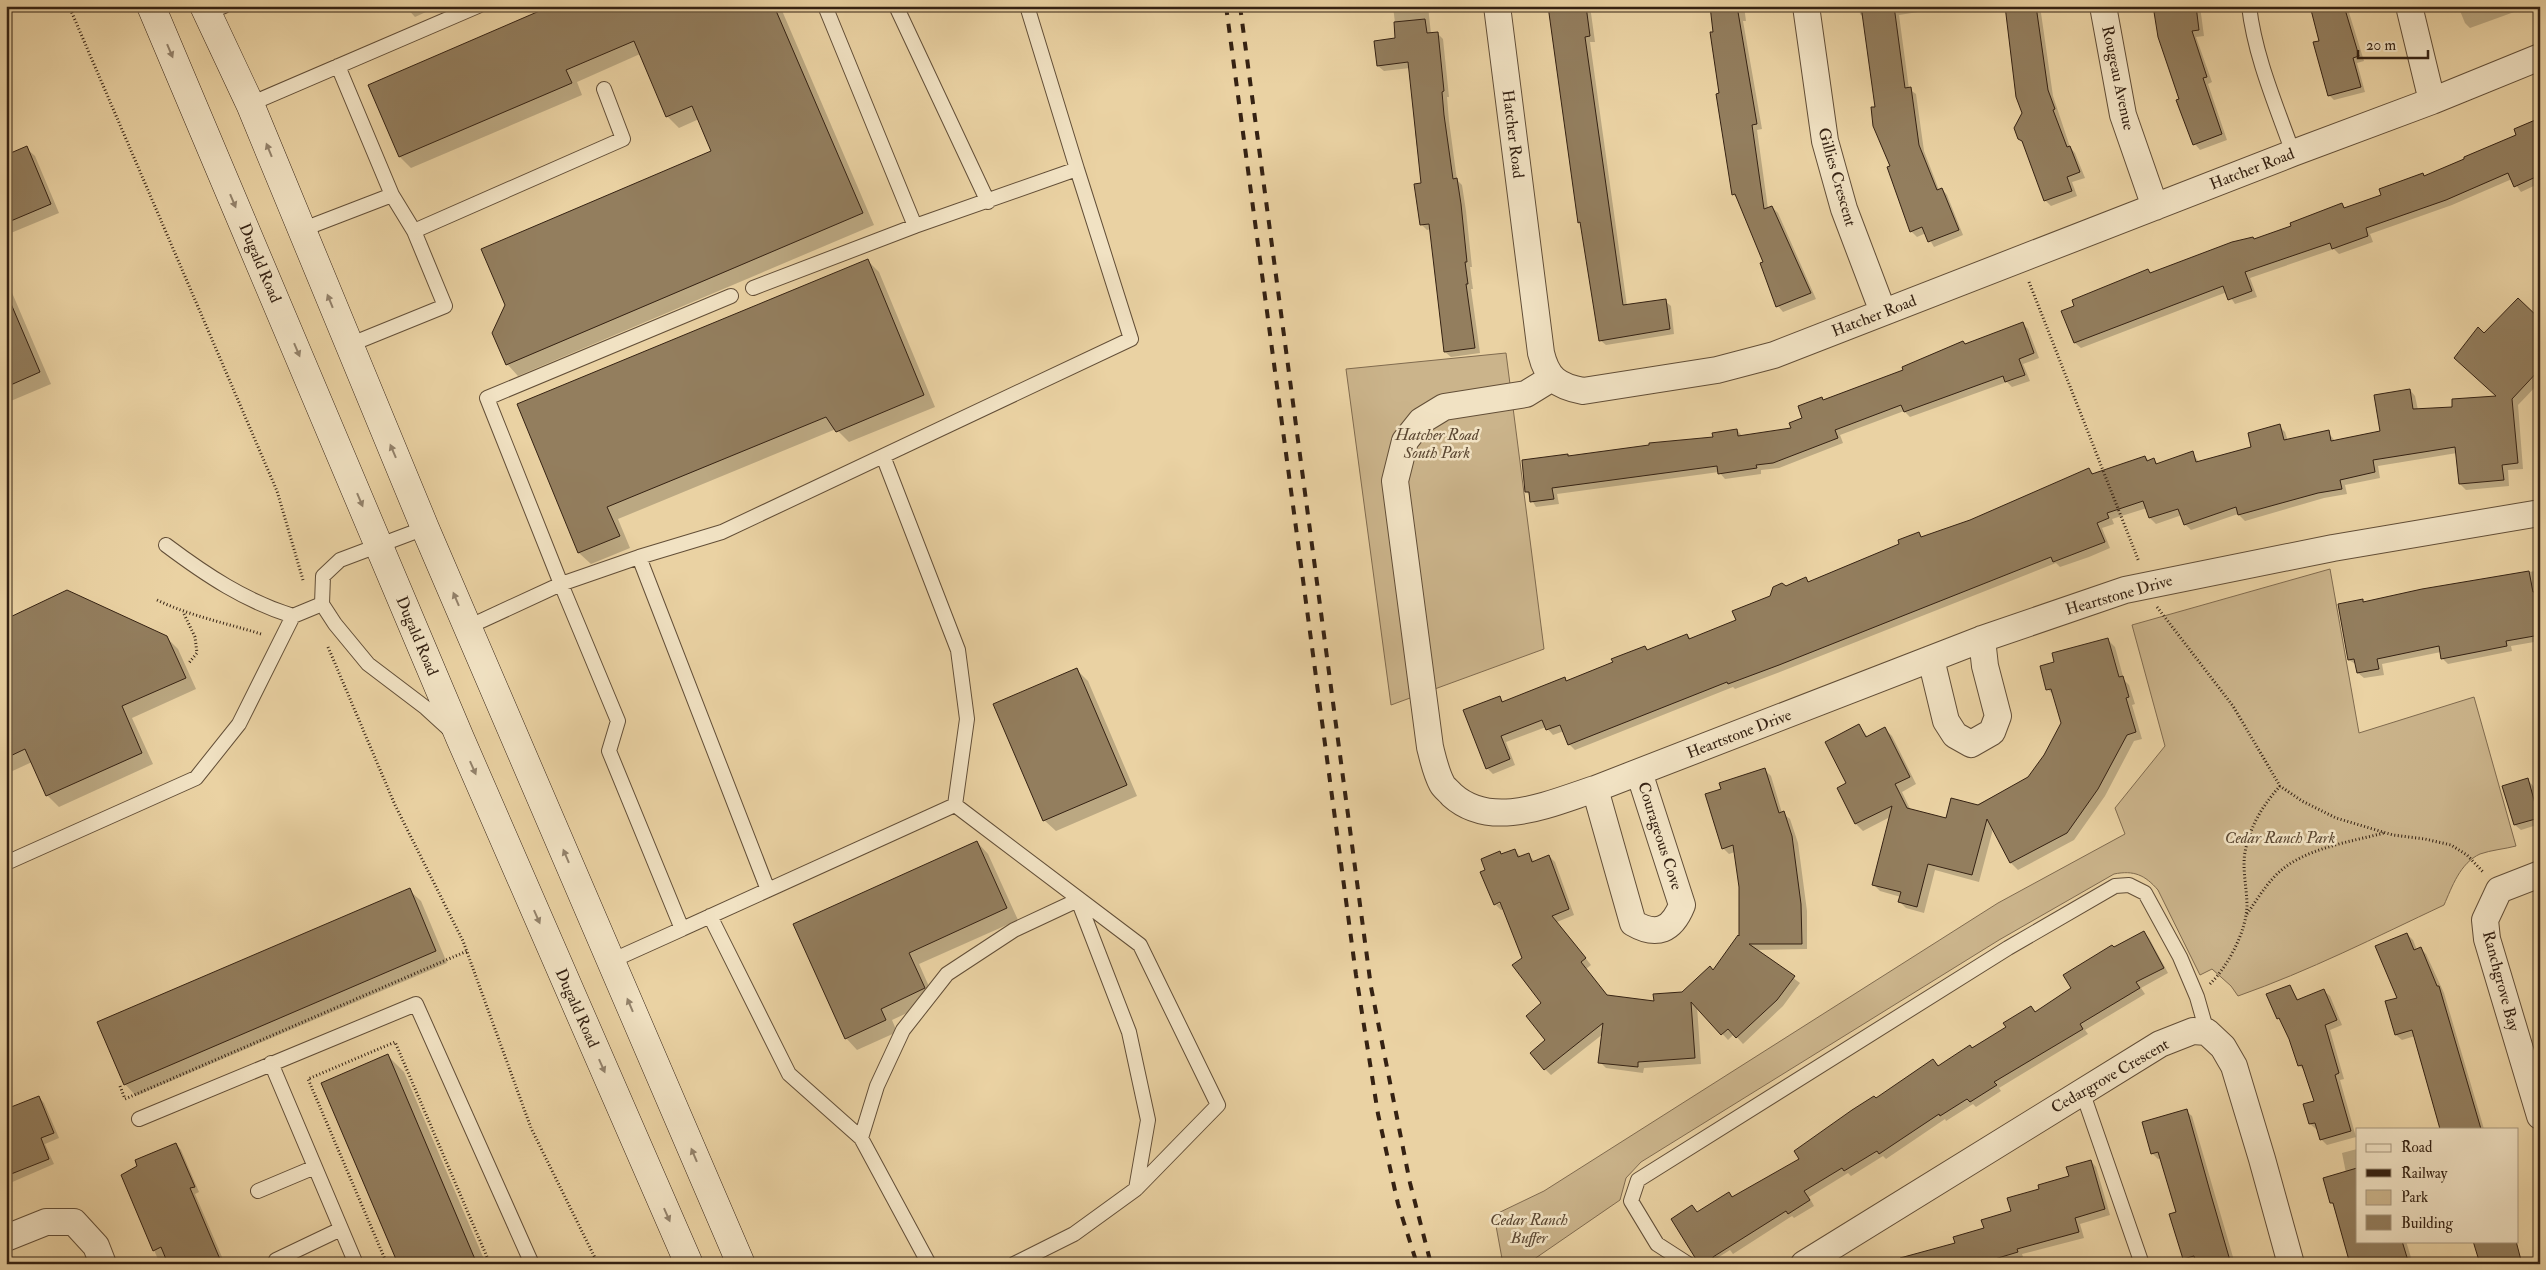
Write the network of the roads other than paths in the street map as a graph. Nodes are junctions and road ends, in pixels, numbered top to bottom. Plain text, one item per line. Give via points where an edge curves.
1 (151, 6) edge
2 (478, 6) edge
3 (825, 6) edge
4 (896, 6) edge
5 (1027, 6) edge
6 (1496, 6) edge
7 (1806, 6) edge
8 (2103, 6) edge
9 (2249, 6) edge
10 (2409, 6) edge
11 (211, 9) edge
12 (2540, 57) edge
13 (338, 66) junction
14 (604, 89) dead end
15 (2432, 101) junction
16 (250, 104) junction
17 (2293, 153) junction
18 (1077, 169) junction
19 (392, 195) junction
20 (988, 202) junction
21 (2155, 207) junction
22 (915, 226) junction
23 (301, 230) junction
24 (414, 231) junction
25 (754, 288) dead end
26 (731, 296) dead end
27 (1883, 312) junction
28 (349, 345) junction
29 (1552, 378) junction
30 (883, 456) junction
31 (2540, 513) edge
32 (425, 528) junction
33 (166, 545) dead end
34 (380, 545) junction
35 (639, 556) junction
36 (561, 584) junction
37 (322, 604) junction
38 (293, 616) junction
39 (468, 627) junction
40 (1982, 639) junction
41 (1931, 660) junction
42 (460, 738) junction
43 (1639, 772) junction
44 (1595, 789) junction
45 (955, 805) junction
46 (6, 863) edge
47 (2540, 874) edge
48 (768, 890) junction
49 (1078, 900) junction
50 (710, 916) junction
51 (682, 929) junction
52 (611, 961) junction
53 (2207, 1032) junction
54 (271, 1063) junction
55 (2082, 1091) junction
56 (2540, 1116) edge
57 (139, 1119) dead end
58 (861, 1138) junction
59 (315, 1167) junction
60 (1136, 1190) junction
61 (258, 1191) dead end
62 (341, 1229) junction
63 (6, 1238) edge
64 (276, 1260) dead end
65 (103, 1264) edge
66 (356, 1264) edge
67 (532, 1264) edge
68 (689, 1264) edge
69 (741, 1264) edge
70 (929, 1264) edge
71 (1014, 1264) edge
72 (1688, 1264) edge
73 (1804, 1264) edge
74 (2142, 1264) edge
75 (2291, 1264) edge

1 -> 34 main road, Dugald Road
2 - 13 lane
3 - 22 lane
4 - 20 lane
5 - 18 lane
6 - 29 street, Hatcher Road via 1541,353 1545,369
7 - 27 street, Gillies Crescent via 1824,141 1844,209
8 - 21 street, Rougeau Avenue via 2123,115
9 - 17 lane via 2268,84
10 - 15 street
11 - 16 main road
12 - 15 street, Hatcher Road
13 - 16 lane
13 - 19 lane
14 - 24 lane via 623,139
15 - 17 street, Hatcher Road
23 -> 16 main road
17 - 21 street, Hatcher Road
18 - 20 lane
18 - 30 lane via 1130,339
19 - 23 lane
19 - 24 lane
20 - 22 lane
21 - 27 street, Hatcher Road
22 - 25 lane
28 -> 23 main road
24 - 28 lane via 445,306
26 - 36 lane via 487,398
27 - 29 street, Hatcher Road via 1774,355 1717,370 1583,390 1566,388
32 -> 28 main road
29 - 44 street, Heartstone Drive via 1526,394 1444,407 1421,421 1405,441 1395,481 1430,747 1442,785 1477,811 1504,813 1543,806
30 - 35 lane via 722,532
30 - 45 lane via 958,650 967,719
31 - 40 street, Heartstone Drive via 2333,548 2149,584
32 - 34 lane
39 -> 32 main road
33 - 38 lane via 217,582 268,608
34 - 37 lane via 340,560 323,576
34 - 42 main road, Dugald Road
35 - 36 lane
35 - 48 lane
36 - 39 lane
36 - 51 lane via 618,722 609,750
37 - 38 lane
37 - 42 lane via 368,664
38 - 46 lane via 239,724 196,778
52 -> 39 main road
40 - 41 street, Heartstone Drive
40 - 41 street via 1985,666 1998,716 1992,732 1971,744 1955,736 1946,721
41 - 43 street, Heartstone Drive
42 -> 68 main road, Dugald Road
43 - 44 street, Heartstone Drive
43 - 44 street, Courageous Cove via 1682,905 1676,920 1662,930 1646,931 1633,923
45 - 48 lane
45 - 49 lane
47 - 56 street, Ranchgrove Bay via 2499,890 2485,920 2487,939
48 - 50 lane
49 - 58 lane via 1014,930 947,974 903,1030 877,1086
49 - 60 lane via 1129,1032 1148,1120
49 - 60 lane via 1140,945 1218,1105
50 - 51 lane
50 - 58 lane via 789,1074
51 - 52 lane
69 -> 52 main road
53 - 55 street, Cedargrove Crescent via 2193,1032 2160,1044
53 - 72 lane via 2180,957 2145,893 2129,885 2115,886 1975,968 1638,1180 1631,1200 1641,1220 1657,1244
53 - 75 street via 2223,1047 2234,1066
54 - 57 lane
54 - 59 lane
54 - 67 lane via 416,1004
55 - 73 street, Cedargrove Crescent
55 - 74 lane
58 - 70 lane
59 - 61 lane
59 - 62 lane
60 - 71 lane via 1074,1234
62 - 64 lane
62 - 66 lane
63 - 65 street via 46,1222 74,1222 96,1246

